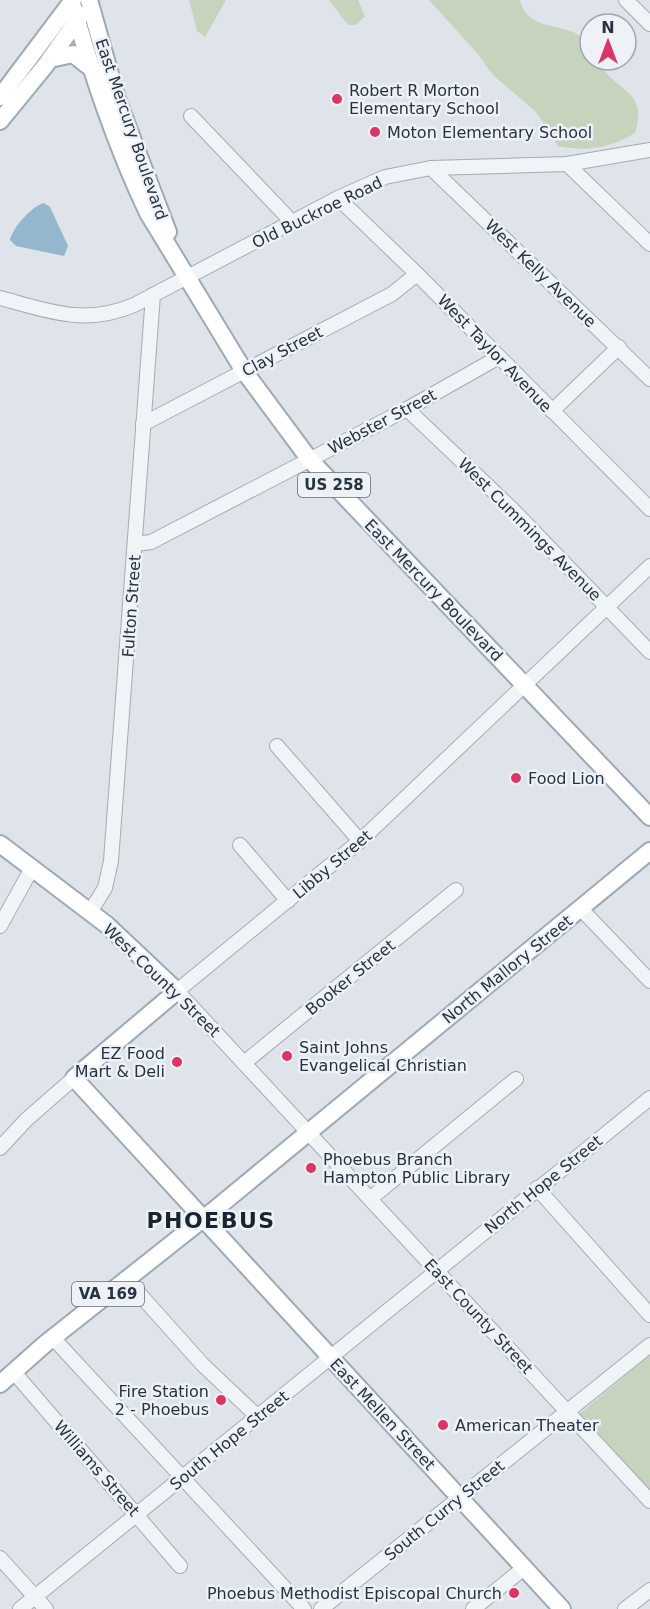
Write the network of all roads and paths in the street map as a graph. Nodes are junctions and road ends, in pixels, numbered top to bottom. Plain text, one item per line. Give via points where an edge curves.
1 (626, 0) edge
2 (81, 1) edge
3 (77, 20) junction
4 (650, 24) edge
5 (50, 59) junction
6 (92, 69) junction
7 (0, 97) edge
8 (191, 116) dead end
9 (0, 122) edge
10 (650, 150) edge
11 (567, 164) junction
12 (431, 168) junction
13 (338, 198) junction
14 (293, 222) junction
15 (650, 244) edge
16 (177, 258) junction
17 (417, 274) junction
18 (188, 278) junction
19 (153, 295) junction
20 (0, 298) edge
21 (619, 347) junction
22 (499, 357) junction
23 (244, 371) junction
24 (650, 379) edge
25 (407, 409) junction
26 (552, 411) junction
27 (143, 424) junction
28 (310, 460) junction
29 (650, 509) edge
30 (135, 544) junction
31 (650, 566) edge
32 (607, 607) junction
33 (650, 652) edge
34 (525, 686) junction
35 (277, 746) dead end
36 (650, 817) edge
37 (360, 841) junction
38 (0, 844) edge
39 (240, 845) dead end
40 (650, 851) edge
41 (32, 868) junction
42 (456, 890) dead end
43 (288, 901) junction
44 (581, 909) junction
45 (90, 912) junction
46 (0, 926) edge
47 (650, 981) edge
48 (177, 991) junction
49 (244, 1063) junction
50 (74, 1078) junction
51 (516, 1079) dead end
52 (650, 1098) edge
53 (309, 1131) junction
54 (0, 1148) edge
55 (537, 1188) junction
56 (371, 1198) junction
57 (204, 1218) junction
58 (437, 1270) junction
59 (126, 1279) junction
60 (650, 1315) edge
61 (53, 1338) junction
62 (650, 1345) edge
63 (331, 1358) junction
64 (4, 1378) edge
65 (567, 1411) junction
66 (257, 1416) junction
67 (182, 1477) junction
68 (459, 1498) junction
69 (650, 1501) edge
70 (136, 1515) junction
71 (0, 1558) edge
72 (180, 1566) dead end
73 (524, 1568) junction
74 (650, 1590) edge
75 (35, 1597) junction
76 (20, 1609) edge
77 (46, 1609) edge
78 (304, 1609) edge
79 (321, 1609) edge
80 (473, 1609) edge
81 (562, 1609) edge
82 (625, 1609) edge

1 - 4 street
2 - 3 main road
2 - 7 main road
2 - 16 main road, East Mercury Boulevard / US 258
3 - 5 main road
3 - 6 main road, East Mercury Boulevard / US 258
5 - 6 main road via 73,54
5 - 9 main road
6 - 16 main road, East Mercury Boulevard / US 258 via 135,187
8 - 14 street
10 - 11 street, Old Buckroe Road
11 - 12 street, Old Buckroe Road
11 - 15 street
12 - 13 street, Old Buckroe Road via 385,177
12 - 21 street, West Kelly Avenue
13 - 14 street, Old Buckroe Road
13 - 17 street, West Taylor Avenue
14 - 18 street, Old Buckroe Road
16 - 18 main road, East Mercury Boulevard / US 258
17 - 22 street, West Taylor Avenue
17 - 23 street, Clay Street via 392,294
18 - 19 street, Old Buckroe Road
18 - 23 main road, East Mercury Boulevard / US 258
19 - 20 street, Old Buckroe Road via 118,312 89,317 64,315
19 - 27 street, Fulton Street
21 - 24 street, West Kelly Avenue
21 - 26 street
22 - 25 street, Webster Street
22 - 26 street, West Taylor Avenue
23 - 27 street, Clay Street
23 - 28 main road, East Mercury Boulevard / US 258
25 - 28 street, Webster Street
25 - 32 street, West Cummings Avenue via 480,477
26 - 29 street, West Taylor Avenue
27 - 30 street, Fulton Street
28 - 30 street, Webster Street via 151,542
28 - 34 main road, East Mercury Boulevard / US 258
30 - 45 street, Fulton Street via 110,871
31 - 32 street, Libby Street
32 - 33 street, West Cummings Avenue
32 - 34 street, Libby Street
34 - 36 main road, East Mercury Boulevard / US 258
34 - 37 street, Libby Street
35 - 37 street
37 - 43 street, Libby Street
38 - 41 main road, West County Street
39 - 43 street
40 - 44 main road, North Mallory Street / VA 169
41 - 45 main road, West County Street
41 - 46 street
42 - 49 street, Booker Street
43 - 48 street, Libby Street
44 - 47 street
44 - 53 main road, North Mallory Street / VA 169
45 - 48 main road, West County Street
48 - 49 street, West County Street
48 - 50 main road, Libby Street
49 - 53 street, West County Street
50 - 54 street, Libby Street
50 - 57 main road, East Mellen Street
51 - 56 street
52 - 55 street, North Hope Street
53 - 56 street, East County Street
53 - 57 main road, VA 169
55 - 58 street, North Hope Street
55 - 60 street
56 - 58 street, East County Street
57 - 59 main road, VA 169
57 - 63 main road, East Mellen Street
58 - 63 street, South Hope Street
58 - 65 street, East County Street
59 - 61 main road, VA 169
59 - 66 street via 203,1365
61 - 64 main road, VA 169
61 - 67 street
62 - 65 street, South Curry Street
63 - 66 street, South Hope Street
63 - 68 main road, East Mellen Street
64 - 70 street, Williams Street
65 - 68 street, South Curry Street
65 - 69 street, East County Street
66 - 67 street, South Hope Street
67 - 70 street, South Hope Street
67 - 78 street
68 - 73 main road, East Mellen Street
68 - 79 street, South Curry Street
70 - 72 street, Williams Street
70 - 75 street, South Hope Street
71 - 75 street
73 - 80 street
73 - 81 main road, East Mellen Street
74 - 82 street
75 - 76 street, South Hope Street
75 - 77 street

